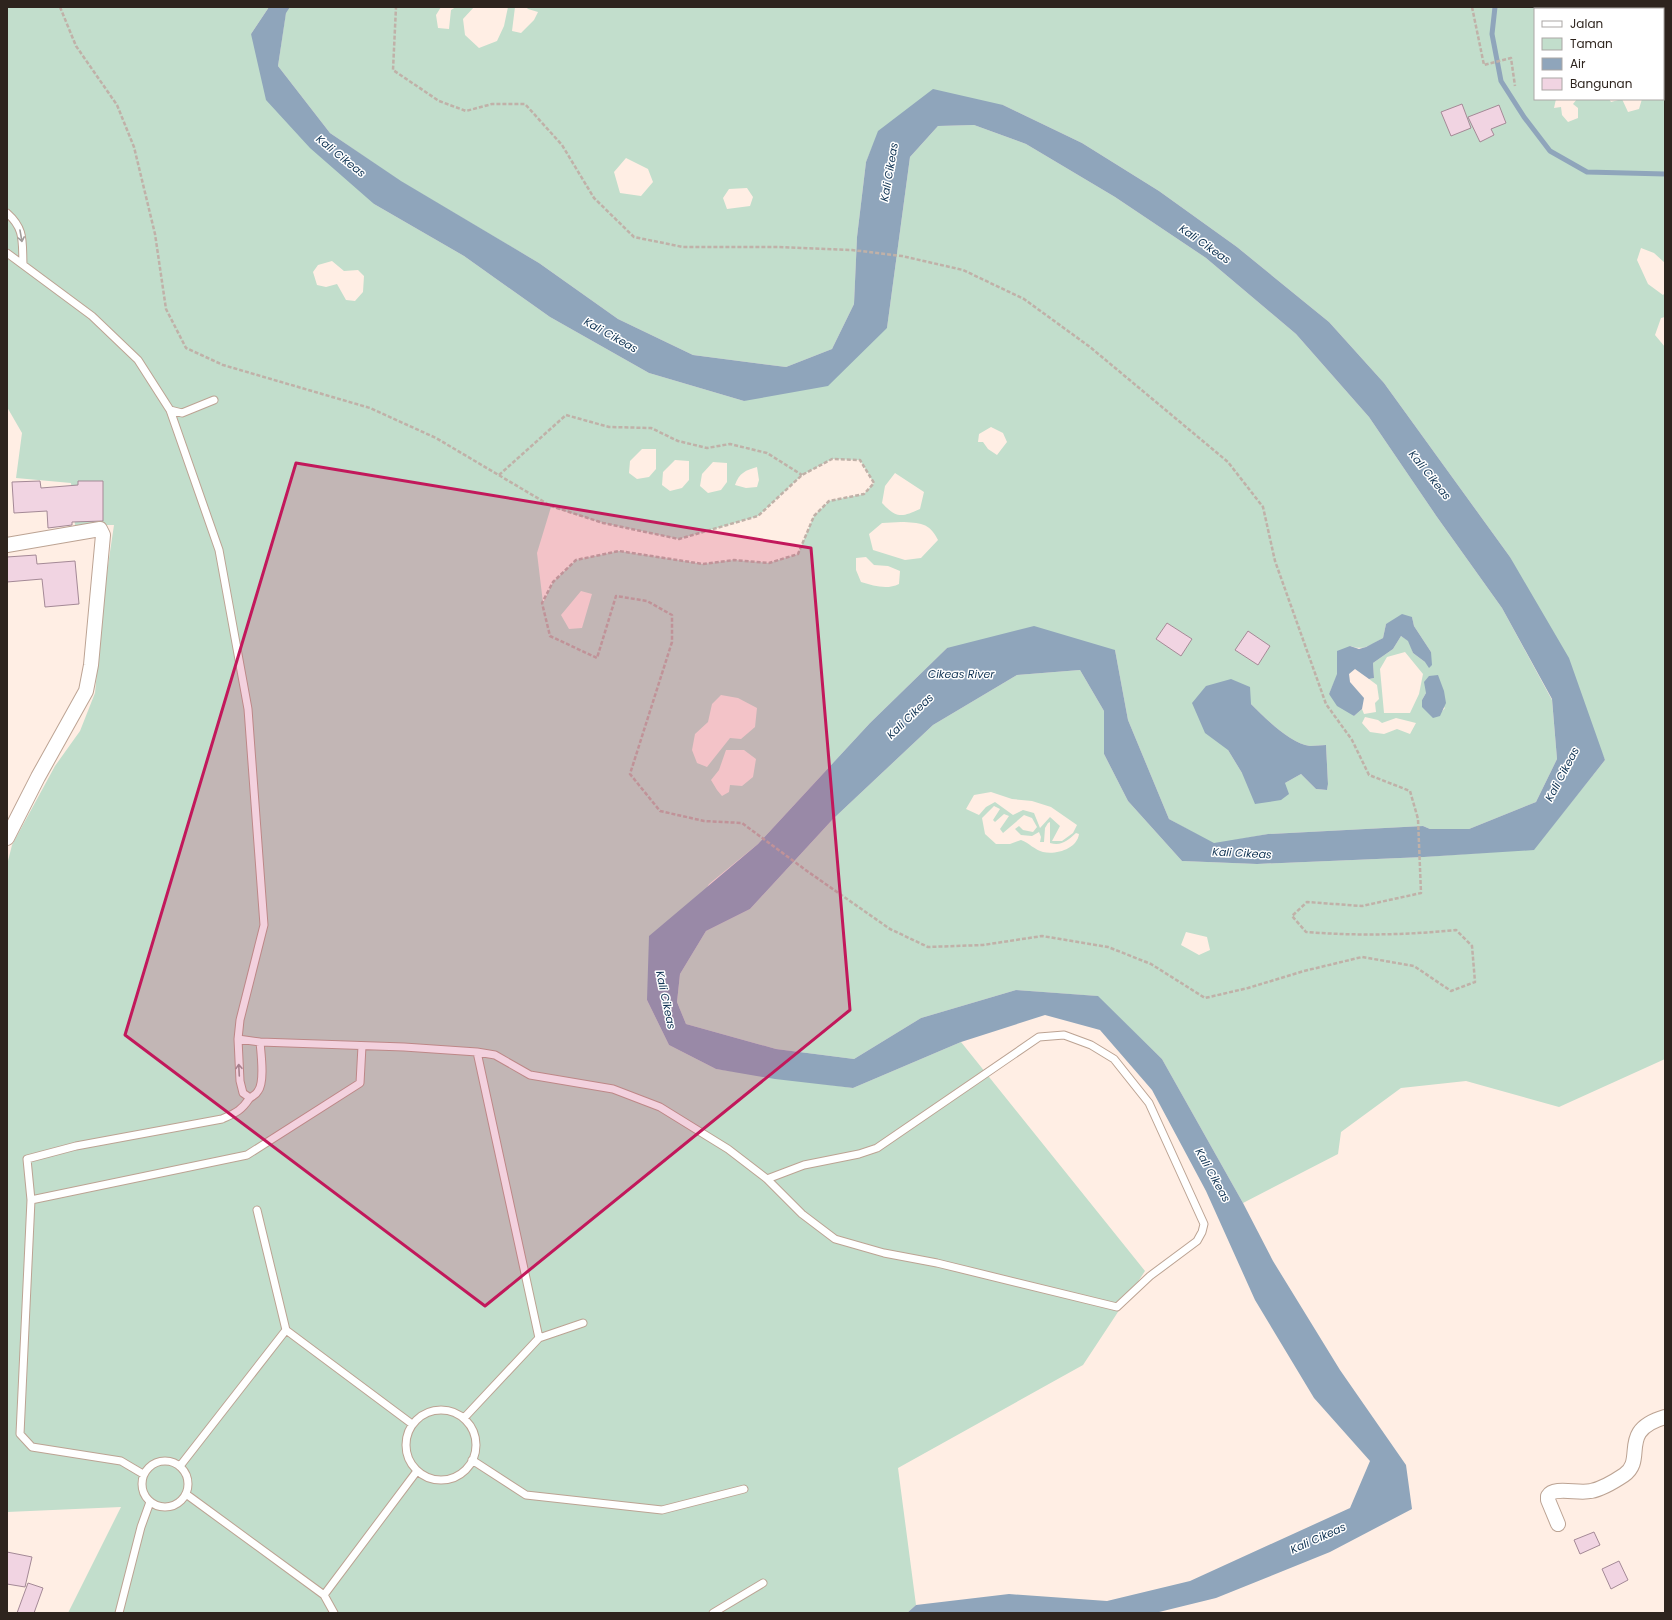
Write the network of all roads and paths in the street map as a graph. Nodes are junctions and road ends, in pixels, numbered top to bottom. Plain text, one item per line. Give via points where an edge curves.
1 (60, 7) edge
2 (396, 7) edge
3 (1472, 7) edge
4 (1515, 86) dead end
5 (7, 213) edge
6 (7, 253) edge
7 (23, 264) junction
8 (214, 400) dead end
9 (170, 410) junction
10 (802, 475) junction
11 (499, 476) junction
12 (7, 545) edge
13 (7, 838) edge
14 (238, 1039) junction
15 (260, 1042) junction
16 (362, 1046) junction
17 (477, 1052) junction
18 (250, 1098) junction
19 (767, 1179) junction
20 (31, 1200) junction
21 (257, 1210) dead end
22 (583, 1323) dead end
23 (286, 1330) junction
24 (539, 1338) junction
25 (1665, 1417) edge
26 (464, 1418) junction
27 (412, 1424) junction
28 (472, 1460) junction
29 (180, 1466) junction
30 (417, 1472) junction
31 (143, 1474) junction
32 (744, 1489) dead end
33 (186, 1494) junction
34 (150, 1502) junction
35 (1558, 1524) dead end
36 (763, 1583) dead end
37 (324, 1595) junction
38 (119, 1613) edge
39 (334, 1613) edge
40 (713, 1613) edge

1 - 11 path via 76,46 117,105 134,147 155,234 166,309 186,348 223,365 370,408 436,438
2 - 10 path via 393,70 438,101 466,111 492,104 525,104 562,145 594,198 634,238 683,247 852,250 902,256 963,270 1024,299 1090,347 1228,462 1263,507 1275,561 1326,704 1352,740 1369,776 1410,791 1418,819 1421,892 1362,906 1307,902 1292,916 1306,932 1313,933 1412,934 1456,930 1472,946 1475,982 1451,992 1414,966 1362,958 1206,998 1151,964 1108,947 1042,936 983,945 928,947 890,929 742,823 704,821 660,811 630,774 672,642 672,615 647,601 616,596 597,658 550,636 542,603 554,582 576,560 619,551 703,564 734,560 769,563 798,554 814,516 829,501 864,494 874,483 860,460 832,459
3 - 4 path via 1484,65 1511,58
5 -> 7 lane via 15,220 22,233
6 - 7 lane
7 - 9 lane via 92,316 138,360
8 - 9 lane via 182,412
9 - 14 lane via 219,550 248,709 264,925 240,1020
10 - 11 path via 758,516 679,539 603,523 551,506
10 - 11 path via 767,453 730,444 708,448 678,441 651,428 609,427 566,415
12 - 13 street via 100,529 103,535 91,665 86,691
14 - 15 lane
18 -> 14 lane via 243,1093 240,1081
15 - 16 lane
15 - 18 lane via 262,1084 259,1091
16 - 17 lane
16 - 20 lane via 360,1083 247,1155
17 - 19 lane via 495,1055 530,1076 613,1089 660,1107 728,1150
17 - 24 lane
18 - 20 lane via 239,1112 222,1119 76,1146 27,1159
19 - 19 lane via 802,1214 835,1239 884,1253 937,1263 1117,1307 1150,1276 1197,1241 1204,1224 1149,1103 1114,1059 1091,1045 1064,1035 1039,1037 877,1148 804,1165
20 - 31 lane via 20,1434 32,1447 121,1461
21 - 23 lane
22 - 24 lane
23 - 27 lane
23 - 29 lane
24 - 26 lane
25 - 35 street via 1651,1422 1638,1433 1633,1464 1624,1475 1590,1492 1558,1490 1550,1493 1548,1500
26 - 27 lane via 454,1412 431,1411 420,1416
26 - 28 lane via 475,1438 476,1449
27 - 30 lane via 406,1436 405,1449 409,1461
28 - 30 lane via 464,1471 454,1478 428,1478
28 - 32 lane via 526,1495 662,1510
29 - 31 lane via 170,1461 160,1461 150,1466
29 - 33 lane via 186,1474
30 - 37 lane
31 - 34 lane via 141,1484
33 - 34 lane via 170,1507 160,1507
33 - 37 lane
34 - 38 lane
36 - 40 lane
37 - 39 lane

